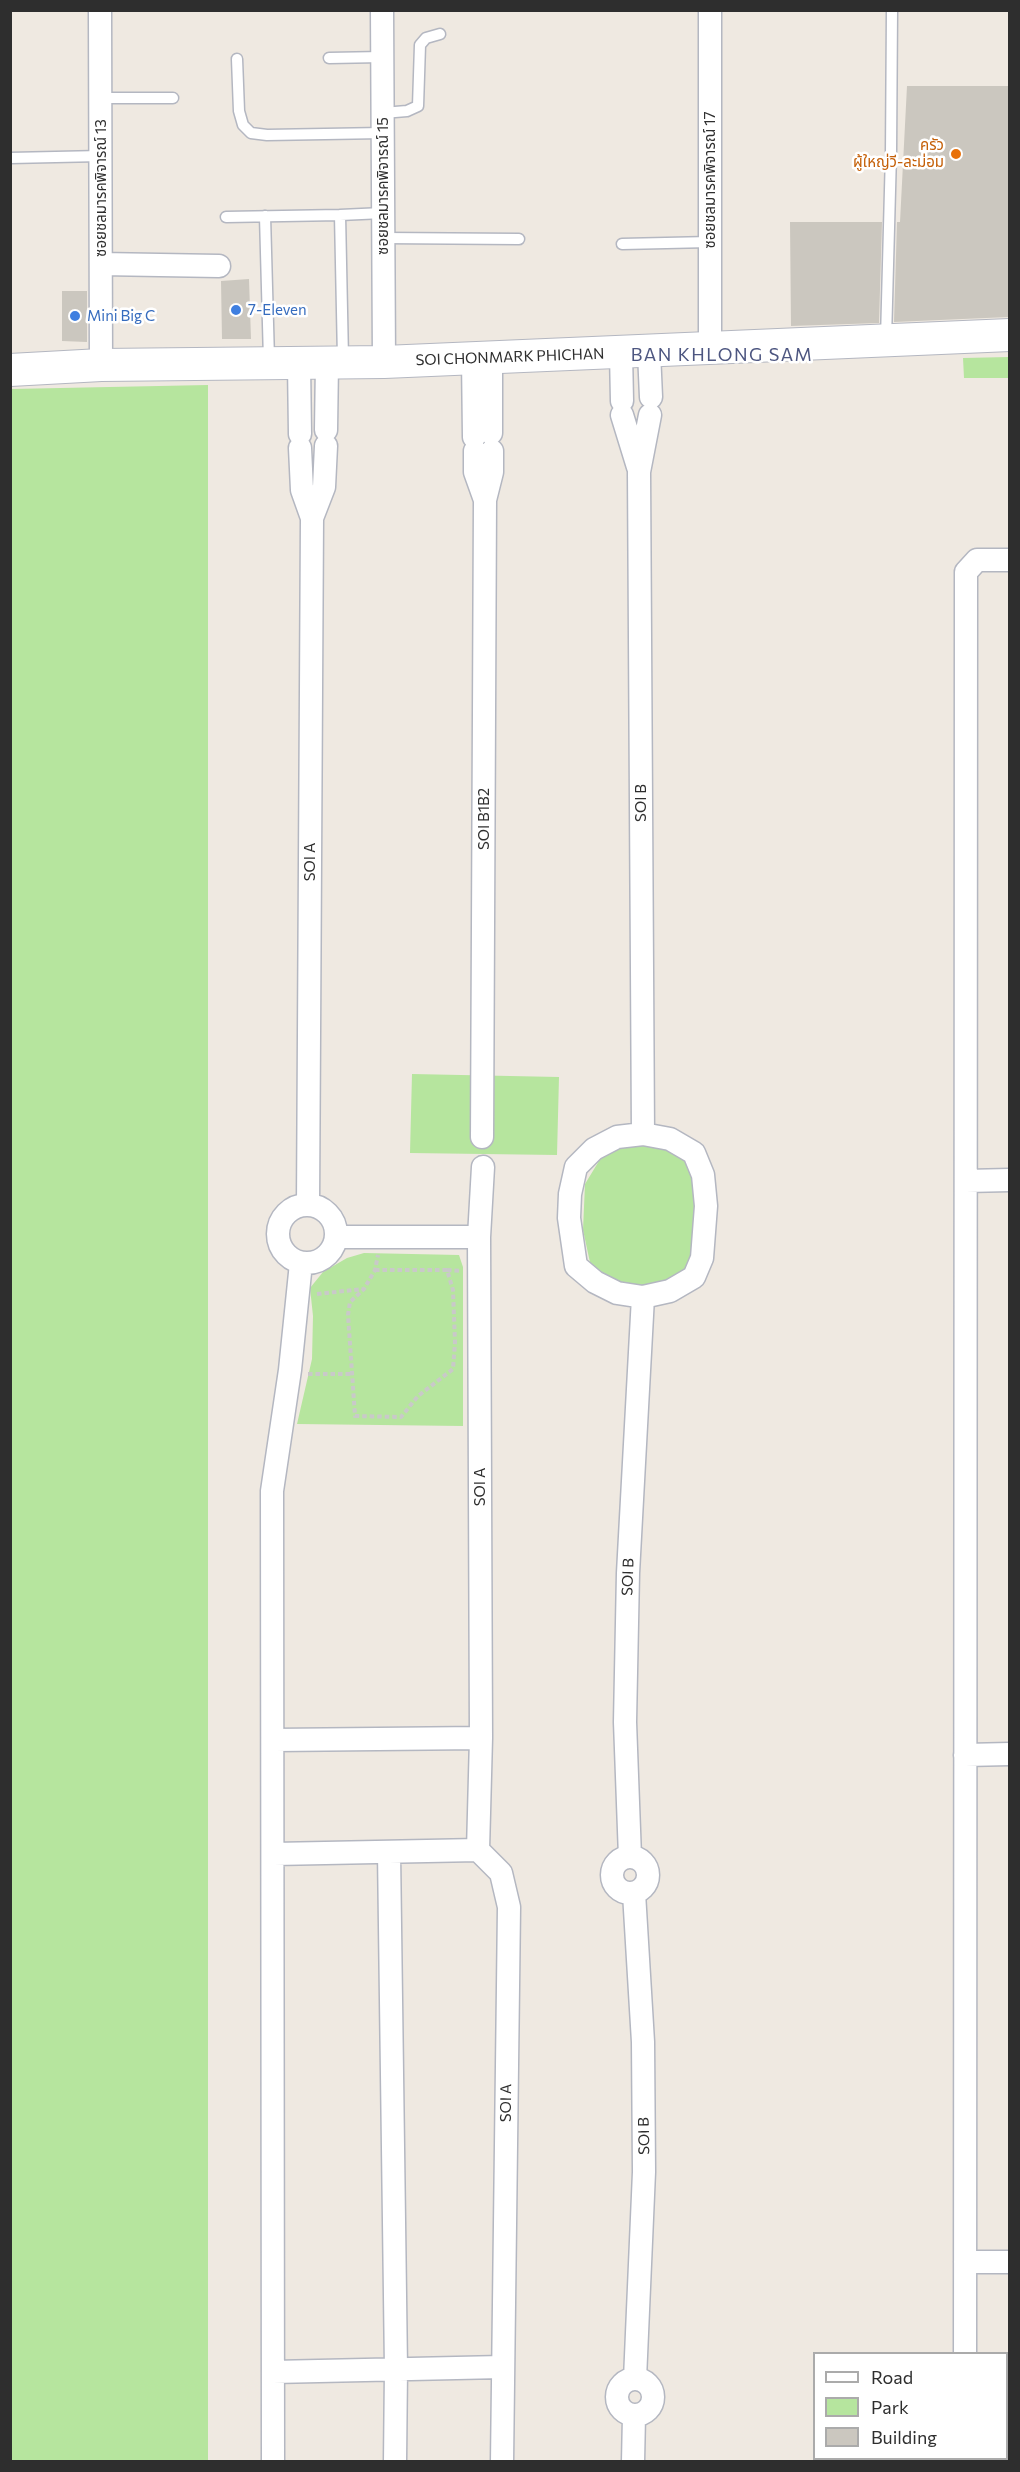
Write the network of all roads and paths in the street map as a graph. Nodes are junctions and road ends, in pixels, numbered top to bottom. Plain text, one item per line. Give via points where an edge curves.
1 (100, 10) edge
2 (382, 10) edge
3 (710, 10) edge
4 (892, 10) edge
5 (440, 34) dead end
6 (382, 57) junction
7 (329, 58) dead end
8 (237, 59) dead end
9 (100, 98) junction
10 (173, 98) dead end
11 (383, 123) junction
12 (101, 156) junction
13 (10, 159) edge
14 (383, 213) junction
15 (340, 215) junction
16 (265, 216) junction
17 (226, 217) dead end
18 (383, 238) junction
19 (519, 239) dead end
20 (710, 242) junction
21 (622, 244) dead end
22 (101, 264) junction
23 (219, 266) dead end
24 (1010, 335) edge
25 (886, 342) junction
26 (710, 350) junction
27 (635, 353) junction
28 (482, 358) junction
29 (384, 362) junction
30 (310, 363) junction
31 (102, 365) junction
32 (10, 370) edge
33 (639, 472) junction
34 (312, 519) junction
35 (1010, 560) edge
36 (643, 1134) junction
37 (482, 1137) dead end
38 (483, 1167) dead end
39 (1010, 1180) edge
40 (966, 1181) junction
41 (308, 1205) junction
42 (336, 1237) junction
43 (382, 1237) junction
44 (479, 1237) junction
45 (301, 1263) junction
46 (375, 1270) junction
47 (364, 1289) junction
48 (298, 1296) junction
49 (643, 1297) junction
50 (289, 1374) junction
51 (353, 1374) junction
52 (481, 1738) junction
53 (274, 1740) junction
54 (1010, 1754) edge
55 (965, 1755) junction
56 (478, 1850) junction
57 (389, 1852) junction
58 (274, 1854) junction
59 (965, 2262) junction
60 (1010, 2262) edge
61 (965, 2352) edge
62 (502, 2367) junction
63 (396, 2369) junction
64 (273, 2372) junction
65 (273, 2462) edge
66 (395, 2462) edge
67 (502, 2462) edge
68 (633, 2462) edge

1 - 9 street, ซอยชลมารคพิจารณ์ 13
2 - 6 street, ซอยชลมารคพิจารณ์ 15
3 - 20 street, ซอยชลมารคพิจารณ์ 17
4 - 25 lane
5 - 11 lane via 426,38 420,45 418,106
6 - 7 lane
6 - 11 street, ซอยชลมารคพิจารณ์ 15
8 - 11 lane via 239,111 243,125 251,133 267,135
9 - 10 lane
9 - 12 street, ซอยชลมารคพิจารณ์ 13
11 - 14 street, ซอยชลมารคพิจารณ์ 15
12 - 13 lane
12 - 22 street, ซอยชลมารคพิจารณ์ 13
14 - 15 lane
14 - 18 street, ซอยชลมารคพิจารณ์ 15
15 - 16 lane
15 - 30 lane
16 - 17 lane
16 - 30 lane
18 - 19 lane
18 - 29 street, ซอยชลมารคพิจารณ์ 15
20 - 21 lane
20 - 26 street, ซอยชลมารคพิจารณ์ 17
22 - 23 street
22 - 31 street, ซอยชลมารคพิจารณ์ 13
24 - 25 street, SOI CHONMARK PHICHAN
25 - 26 street, SOI CHONMARK PHICHAN
26 - 27 street, SOI CHONMARK PHICHAN
27 - 28 street, SOI CHONMARK PHICHAN
27 - 33 street, SOI B via 650,406
27 - 33 street, SOI B via 622,408
28 - 29 street, SOI CHONMARK PHICHAN
28 - 37 street, SOI B1B2 via 483,443 492,472 485,500
29 - 30 street, SOI CHONMARK PHICHAN
30 - 31 street, SOI CHONMARK PHICHAN
30 - 34 street, SOI A via 300,441 302,490
30 - 34 street, SOI A via 326,438 324,487
31 - 32 street, SOI CHONMARK PHICHAN
33 - 36 street, SOI B
34 - 41 street, SOI A
35 - 40 street via 977,560 966,572
36 - 49 street via 670,1139 694,1153 703,1175 706,1206 702,1258 694,1277 670,1291
36 - 49 street via 617,1137 594,1149 576,1167 569,1218 576,1266 617,1293
38 - 44 street, SOI A
39 - 40 street
40 - 55 street
41 - 42 street via 332,1218
41 - 45 street via 289,1210 278,1226 279,1245 284,1254
42 - 43 street
42 - 45 street via 320,1261
43 - 44 street
43 - 46 path
44 - 52 street, SOI A
45 - 48 street
46 - 47 path
46 - 51 path via 447,1270 453,1290 453,1369 418,1396 401,1416 355,1416
47 - 48 path
47 - 51 path via 350,1302 348,1315
48 - 50 street
49 - 68 street, SOI B via 628,1573 625,1722 630,1857 645,1865 648,1876 644,1887 634,1893 643,2042 644,2172 635,2379 650,2387 653,2398 645,2413 634,2416
50 - 51 path
50 - 53 street via 272,1491
52 - 53 street
52 - 56 street, SOI A
53 - 58 street
54 - 55 street
55 - 59 street
56 - 57 street
56 - 62 street, SOI A via 501,1873 509,1907
57 - 58 street
57 - 63 street
58 - 64 street
59 - 60 street
59 - 61 street
62 - 63 street
62 - 67 street, SOI A
63 - 64 street
63 - 66 street
64 - 65 street

